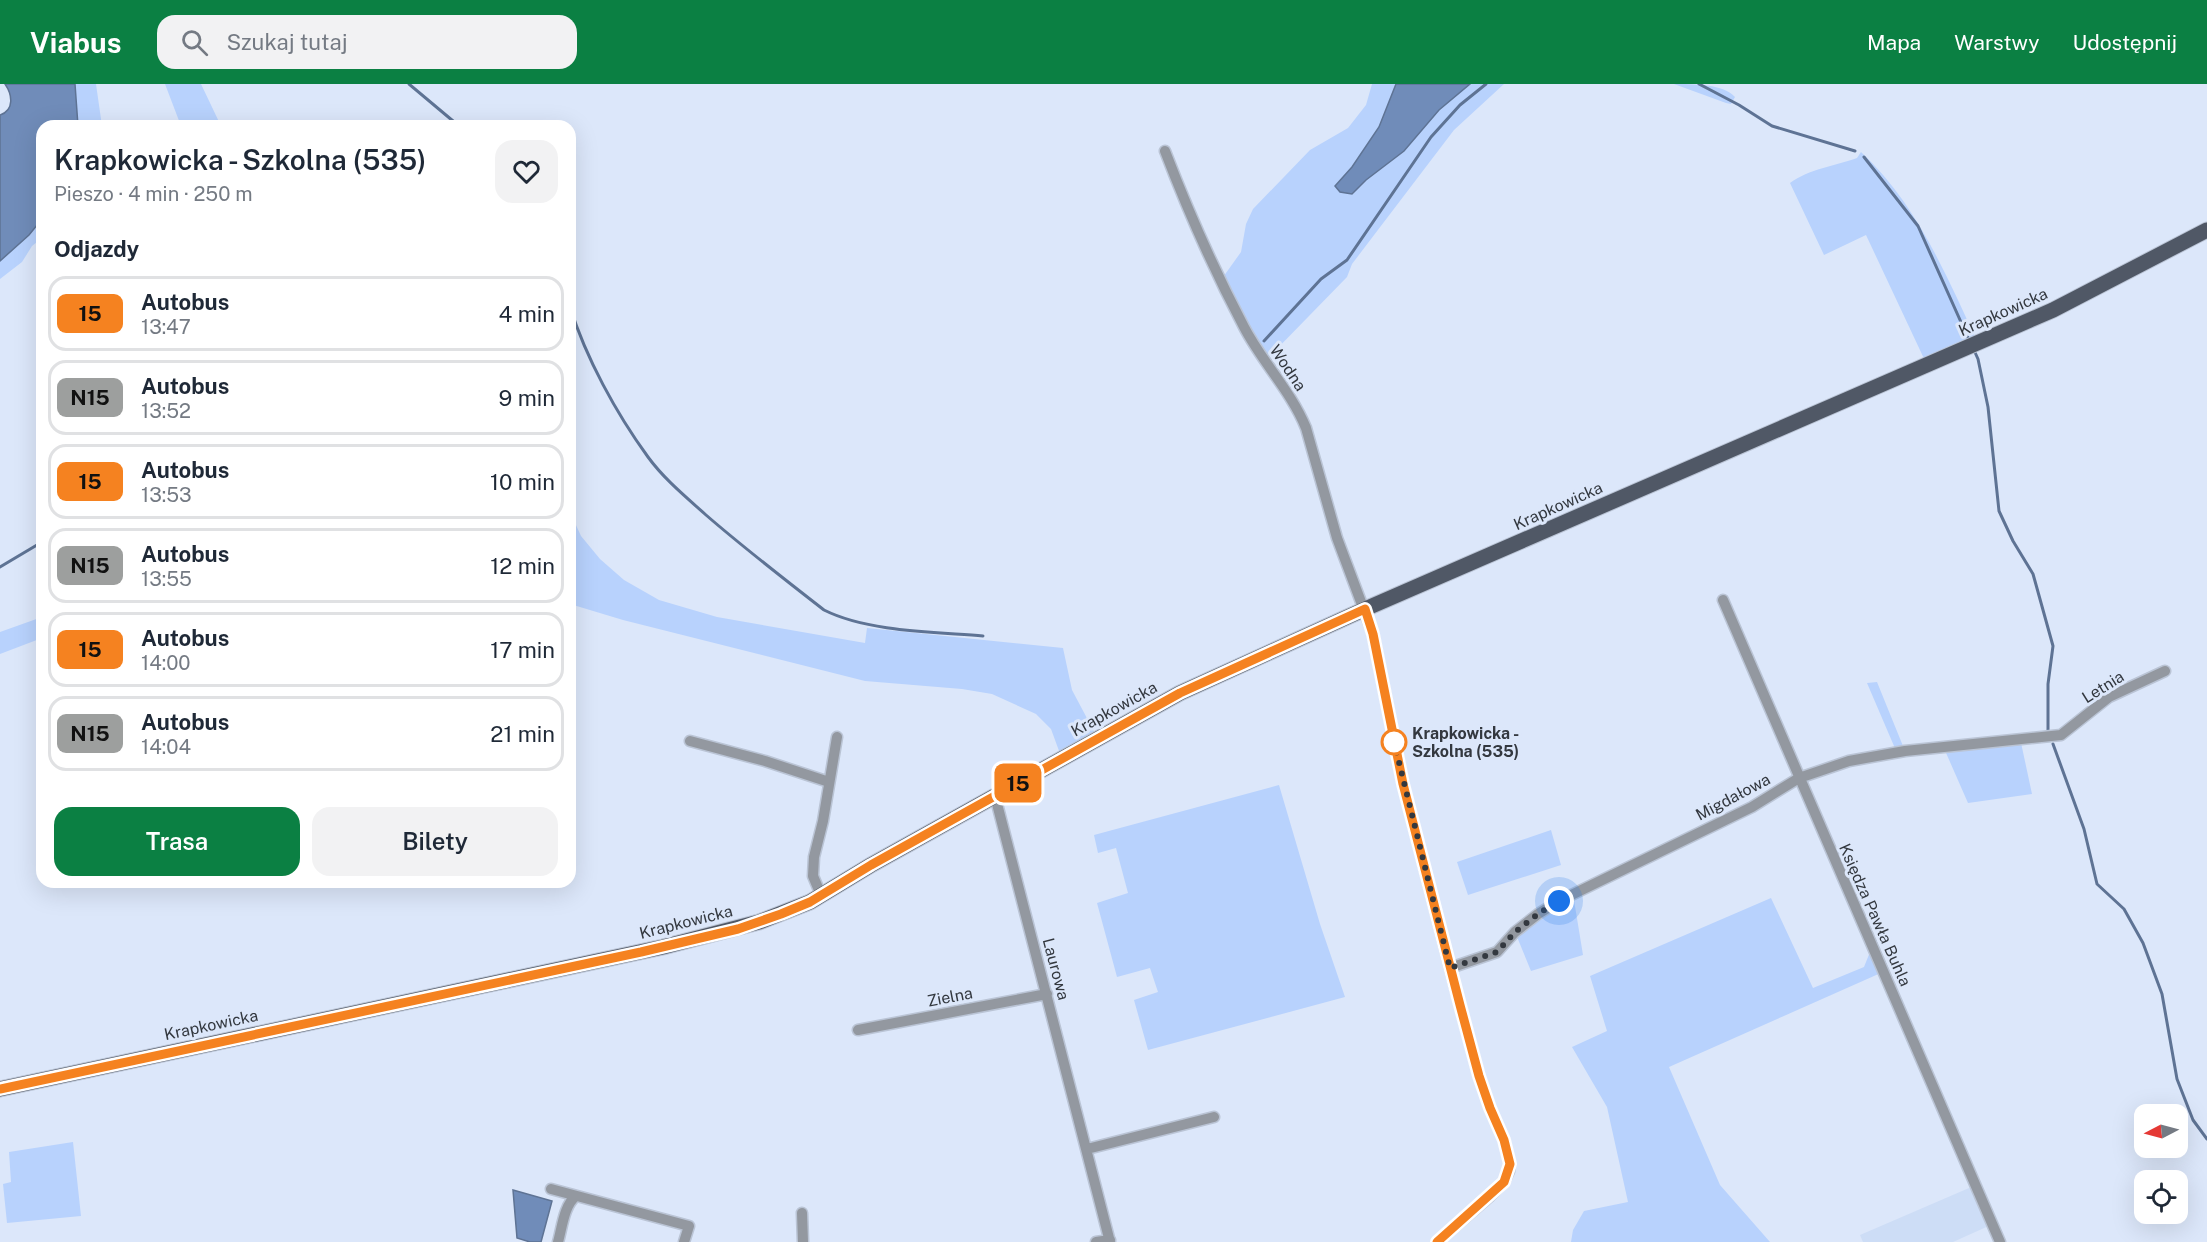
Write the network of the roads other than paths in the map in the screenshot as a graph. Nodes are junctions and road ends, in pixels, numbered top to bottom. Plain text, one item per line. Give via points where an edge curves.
1 (1165, 151) dead end
2 (2207, 230) edge
3 (1723, 600) dead end
4 (1365, 609) junction
5 (2165, 671) dead end
6 (2061, 735) joint
7 (837, 737) dead end
8 (690, 741) dead end
9 (1798, 778) junction
10 (829, 782) junction
11 (995, 796) junction
12 (821, 895) junction
13 (1450, 968) junction
14 (1047, 994) junction
15 (858, 1030) dead end
16 (0, 1089) edge
17 (1214, 1117) dead end
18 (1087, 1149) junction
19 (551, 1189) dead end
20 (576, 1196) junction
21 (802, 1213) dead end
22 (1110, 1241) edge
23 (558, 1242) edge
24 (684, 1242) edge
25 (803, 1242) edge
26 (1096, 1242) edge
27 (1437, 1242) edge
28 (2000, 1242) edge

1 - 4 street, Wodna via 1244,329 1300,412 1337,538
2 - 4 main road, Krapkowicka via 2053,310
3 - 9 street, Księdza Pawła Buhla
4 - 11 main road, Krapkowicka via 1180,693
4 - 13 street, Wodna via 1403,784
5 - 6 street, Letnia via 2109,697
6 - 9 street, Migdałowa via 1905,751 1849,761
7 - 10 street
8 - 10 street
9 - 13 street, Migdałowa via 1752,807 1559,901 1515,932 1497,952
9 - 28 street, Księdza Pawła Buhla
10 - 12 street via 813,876
11 - 12 main road, Krapkowicka
11 - 14 street, Laurowa
12 - 16 main road, Krapkowicka via 759,922 677,944
13 - 27 street, Wodna via 1479,1076 1510,1164 1504,1182
14 - 15 street, Zielna
14 - 18 street, Laurowa
17 - 18 street
18 - 22 street, Laurowa
19 - 20 street
20 - 23 street via 568,1206
20 - 24 street via 689,1226
21 - 25 street
22 - 26 street

